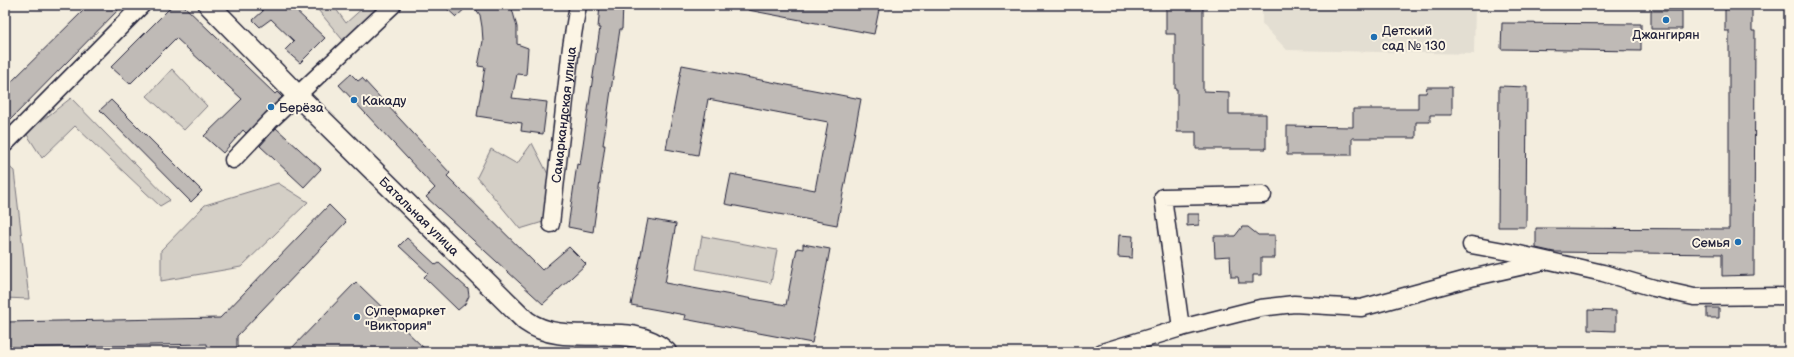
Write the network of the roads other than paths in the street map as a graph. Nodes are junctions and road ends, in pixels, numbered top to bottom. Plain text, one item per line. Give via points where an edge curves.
1 (142, 5) edge
2 (209, 5) edge
3 (393, 5) edge
4 (578, 5) edge
5 (298, 96) junction
6 (5, 144) edge
7 (233, 160) dead end
8 (1262, 195) dead end
9 (551, 224) dead end
10 (1471, 245) dead end
11 (1546, 261) junction
12 (1789, 296) edge
13 (1181, 328) junction
14 (666, 352) edge
15 (1102, 352) edge

1 - 6 street
2 - 5 main road, Батальная улица
3 - 5 street
4 - 9 street, Самаркандская улица
5 - 7 street
5 - 14 main road, Батальная улица via 474,269 506,304 536,328 558,335 628,335 647,340
8 - 13 street via 1163,197
10 - 11 street
11 - 12 street via 1694,297
11 - 13 street via 1361,308 1294,304 1260,308
13 - 15 street

